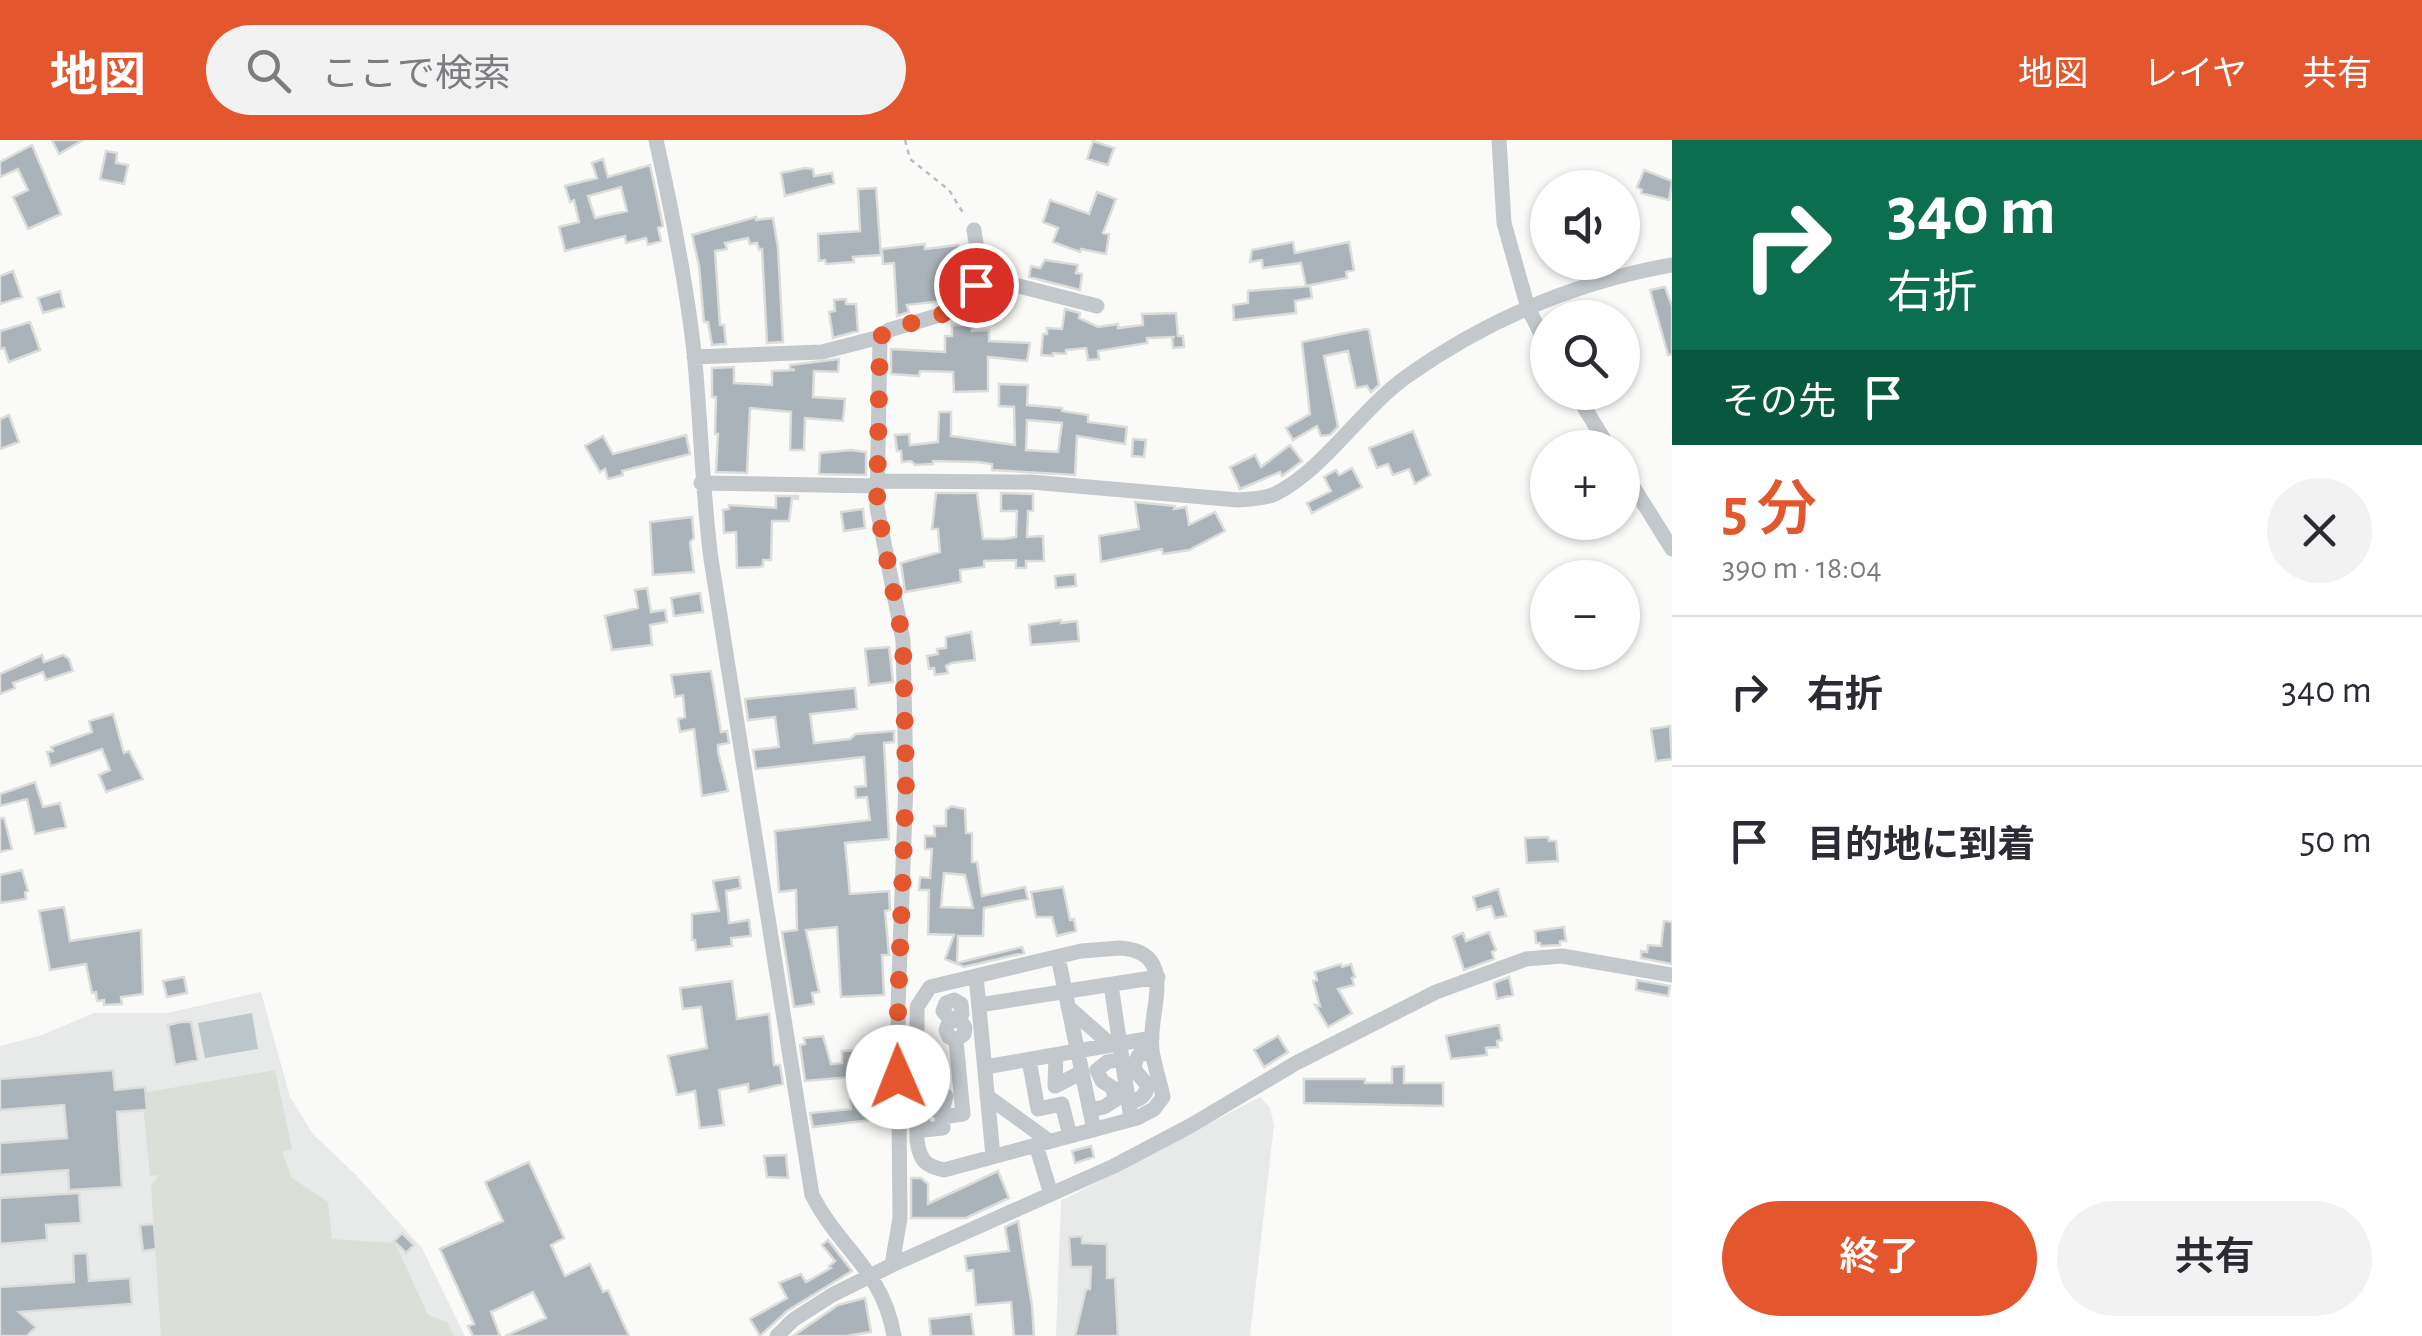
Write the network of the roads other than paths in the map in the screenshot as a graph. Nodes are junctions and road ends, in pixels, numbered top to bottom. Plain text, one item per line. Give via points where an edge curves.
1 (656, 140) edge
2 (1499, 140) edge
3 (974, 230) road end
4 (1672, 265) edge
5 (976, 275) junction
6 (1097, 306) dead end
7 (1528, 308) junction
8 (1530, 312) edge
9 (880, 337) junction
10 (694, 356) junction
11 (702, 483) junction
12 (878, 484) junction
13 (1640, 497) edge
14 (1672, 548) edge
15 (1058, 958) junction
16 (1672, 975) edge
17 (976, 976) junction
18 (1158, 978) junction
19 (1111, 985) junction
20 (1067, 1000) junction
21 (979, 1005) junction
22 (955, 1020) dead end
23 (1115, 1043) junction
24 (1152, 1045) junction
25 (1078, 1050) junction
26 (1056, 1055) junction
27 (1122, 1059) junction
28 (1028, 1060) junction
29 (985, 1067) junction
30 (1082, 1072) junction
31 (946, 1096) dead end
32 (987, 1096) junction
33 (1090, 1110) junction
34 (1130, 1111) junction
35 (919, 1119) junction
36 (1094, 1130) junction
37 (1070, 1136) junction
38 (1043, 1143) junction
39 (993, 1156) junction
40 (1052, 1194) junction
41 (892, 1265) junction
42 (872, 1275) junction
43 (777, 1336) edge
44 (894, 1336) edge

1 - 10 street via 683,264
2 - 7 street via 1500,201
3 - 5 street
4 - 7 street via 1584,286
5 - 6 street
5 - 9 street via 967,307
7 - 8 street
7 - 12 street via 1403,379 1301,478 1272,496 1238,500 1030,482
9 - 10 street via 822,352
9 - 12 street
10 - 11 street
11 - 12 street
11 - 42 street via 812,1194
12 - 41 street via 880,536 903,640 906,782 900,1218
13 - 14 street
15 - 17 street
15 - 18 street via 1133,949 1151,959
15 - 20 street
16 - 40 street via 1562,956 1526,960 1436,992
17 - 21 street
17 - 35 street via 930,987 916,1007
18 - 19 street
18 - 24 street
19 - 20 street
19 - 23 street
20 - 21 street
20 - 23 street
20 - 25 street
21 - 29 street
22 - 35 street via 965,1028 956,1040 963,1114 942,1116 942,1128 923,1130
23 - 24 street
23 - 25 street
23 - 27 street
24 - 34 street via 1162,1097 1154,1110
25 - 26 street
25 - 30 street
26 - 28 street
26 - 30 street via 1054,1086
27 - 33 street via 1097,1070 1114,1088 1115,1100
27 - 34 street
28 - 29 street
28 - 37 street via 1038,1109 1062,1104
29 - 32 street
30 - 33 street
31 - 35 street via 943,1108 922,1111
32 - 38 street
32 - 39 street
33 - 36 street
34 - 36 street
35 - 39 street via 920,1158 929,1167 944,1170
36 - 37 street
37 - 38 street
38 - 39 street
38 - 40 street
40 - 41 street
41 - 42 street
42 - 43 street
42 - 44 street

